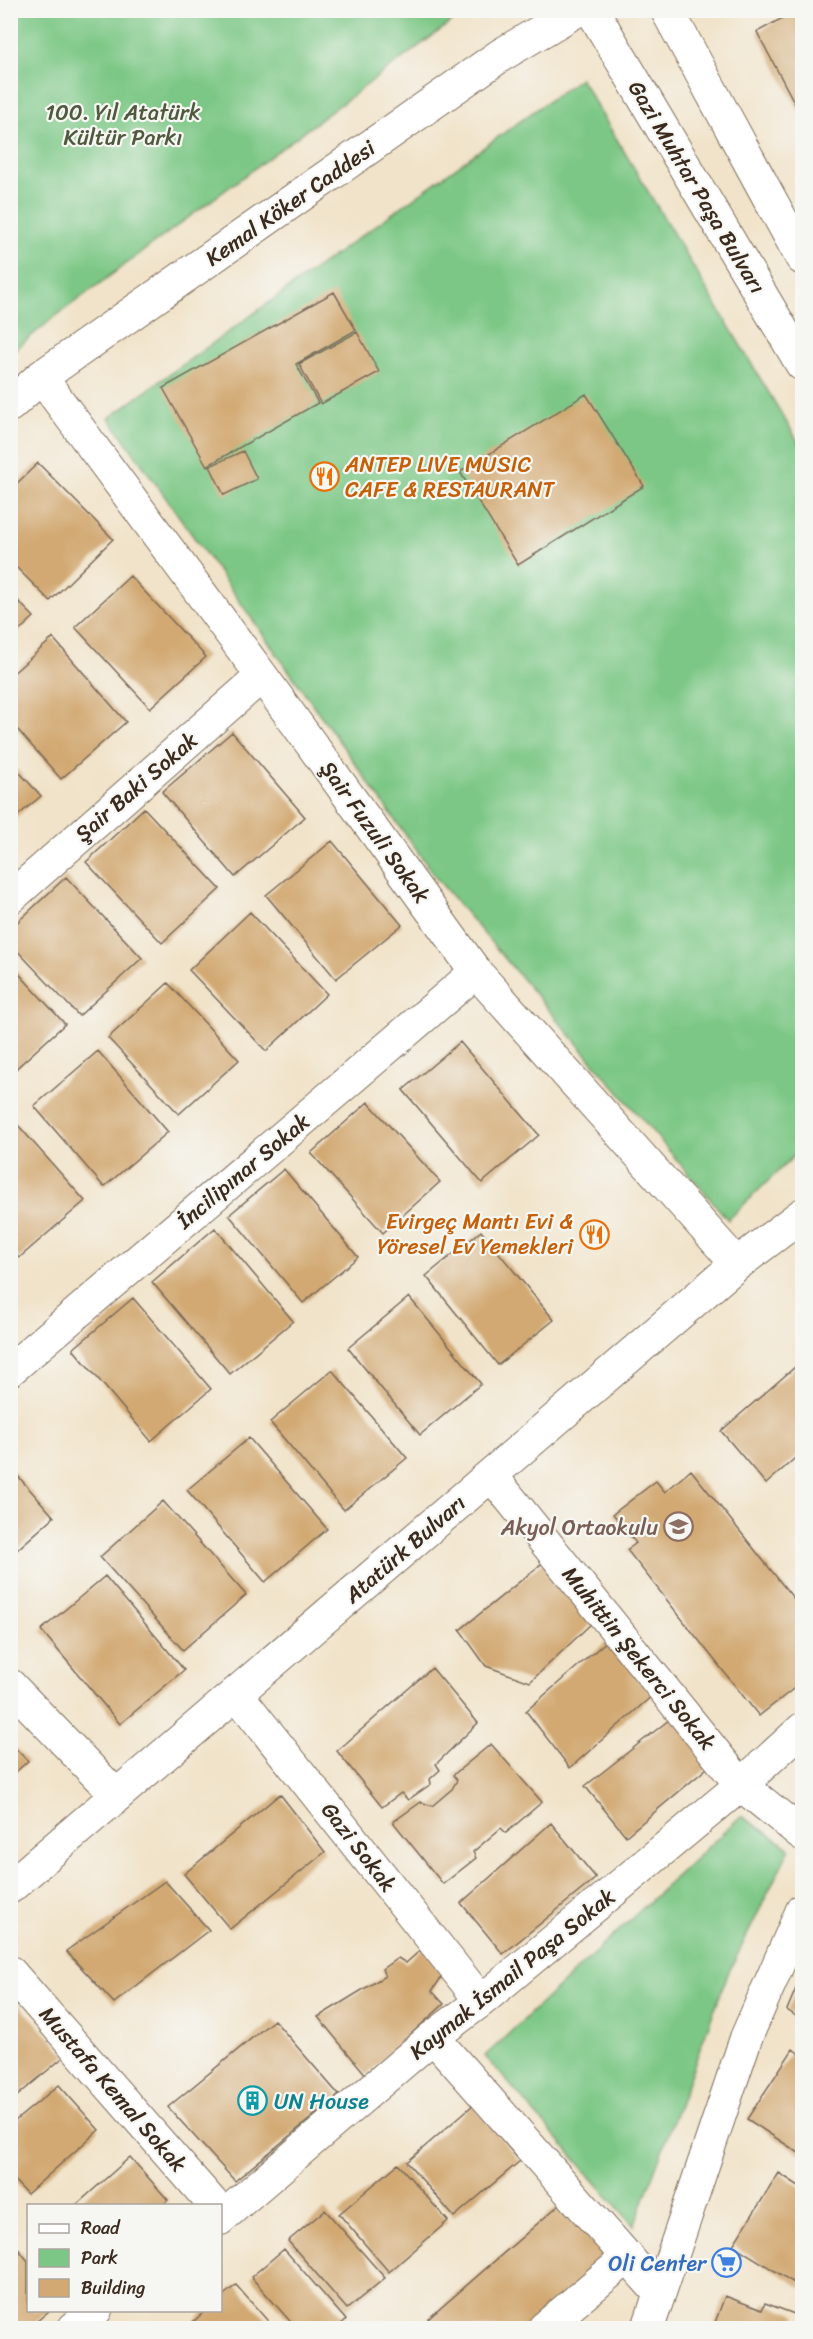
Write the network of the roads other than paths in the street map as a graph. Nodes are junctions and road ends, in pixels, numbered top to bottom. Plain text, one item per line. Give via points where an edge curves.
1 (577, 10) edge
2 (592, 10) edge
3 (667, 10) edge
4 (802, 258) edge
5 (802, 364) edge
6 (41, 377) junction
7 (10, 405) edge
8 (262, 676) junction
9 (10, 898) edge
10 (476, 972) junction
11 (802, 1215) edge
12 (737, 1264) junction
13 (10, 1370) edge
14 (491, 1475) junction
15 (10, 1684) edge
16 (236, 1693) junction
17 (802, 1729) edge
18 (741, 1785) junction
19 (117, 1796) junction
20 (802, 1834) edge
21 (10, 1887) edge
22 (802, 1910) edge
23 (10, 1972) edge
24 (481, 2001) junction
25 (433, 2037) junction
26 (212, 2204) edge
27 (222, 2211) edge
28 (628, 2257) junction
29 (658, 2293) junction
30 (94, 2312) edge
31 (74, 2328) edge
32 (544, 2328) edge
33 (648, 2328) edge

1 - 6 main road, Kemal Köker Caddesi via 501,55
2 - 5 main road, Gazi Muhtar Paşa Bulvarı
3 - 4 main road
6 - 7 main road, Kemal Köker Caddesi
6 - 8 street, Şair Fuzuli Sokak
8 - 9 street, Şair Baki Sokak
8 - 10 street, Şair Fuzuli Sokak
10 - 12 street, Şair Fuzuli Sokak
10 - 13 street, İncilipınar Sokak
11 - 12 main road, Atatürk Bulvarı
12 - 14 main road, Atatürk Bulvarı
14 - 16 main road, Atatürk Bulvarı
14 - 18 street, Muhittin Şekerci Sokak
15 - 19 street
16 - 19 main road, Atatürk Bulvarı
16 - 24 street, Gazi Sokak
17 - 18 street, Kaymak İsmail Paşa Sokak
18 - 20 street, Muhittin Şekerci Sokak
18 - 24 street, Kaymak İsmail Paşa Sokak
19 - 21 main road, Atatürk Bulvarı
22 - 29 street via 746,2038
23 - 26 street, Mustafa Kemal Sokak
24 - 25 street, Kaymak İsmail Paşa Sokak
25 - 27 street, Kaymak İsmail Paşa Sokak
25 - 28 street
28 - 29 street
28 - 32 street
29 - 33 street
30 - 31 street

